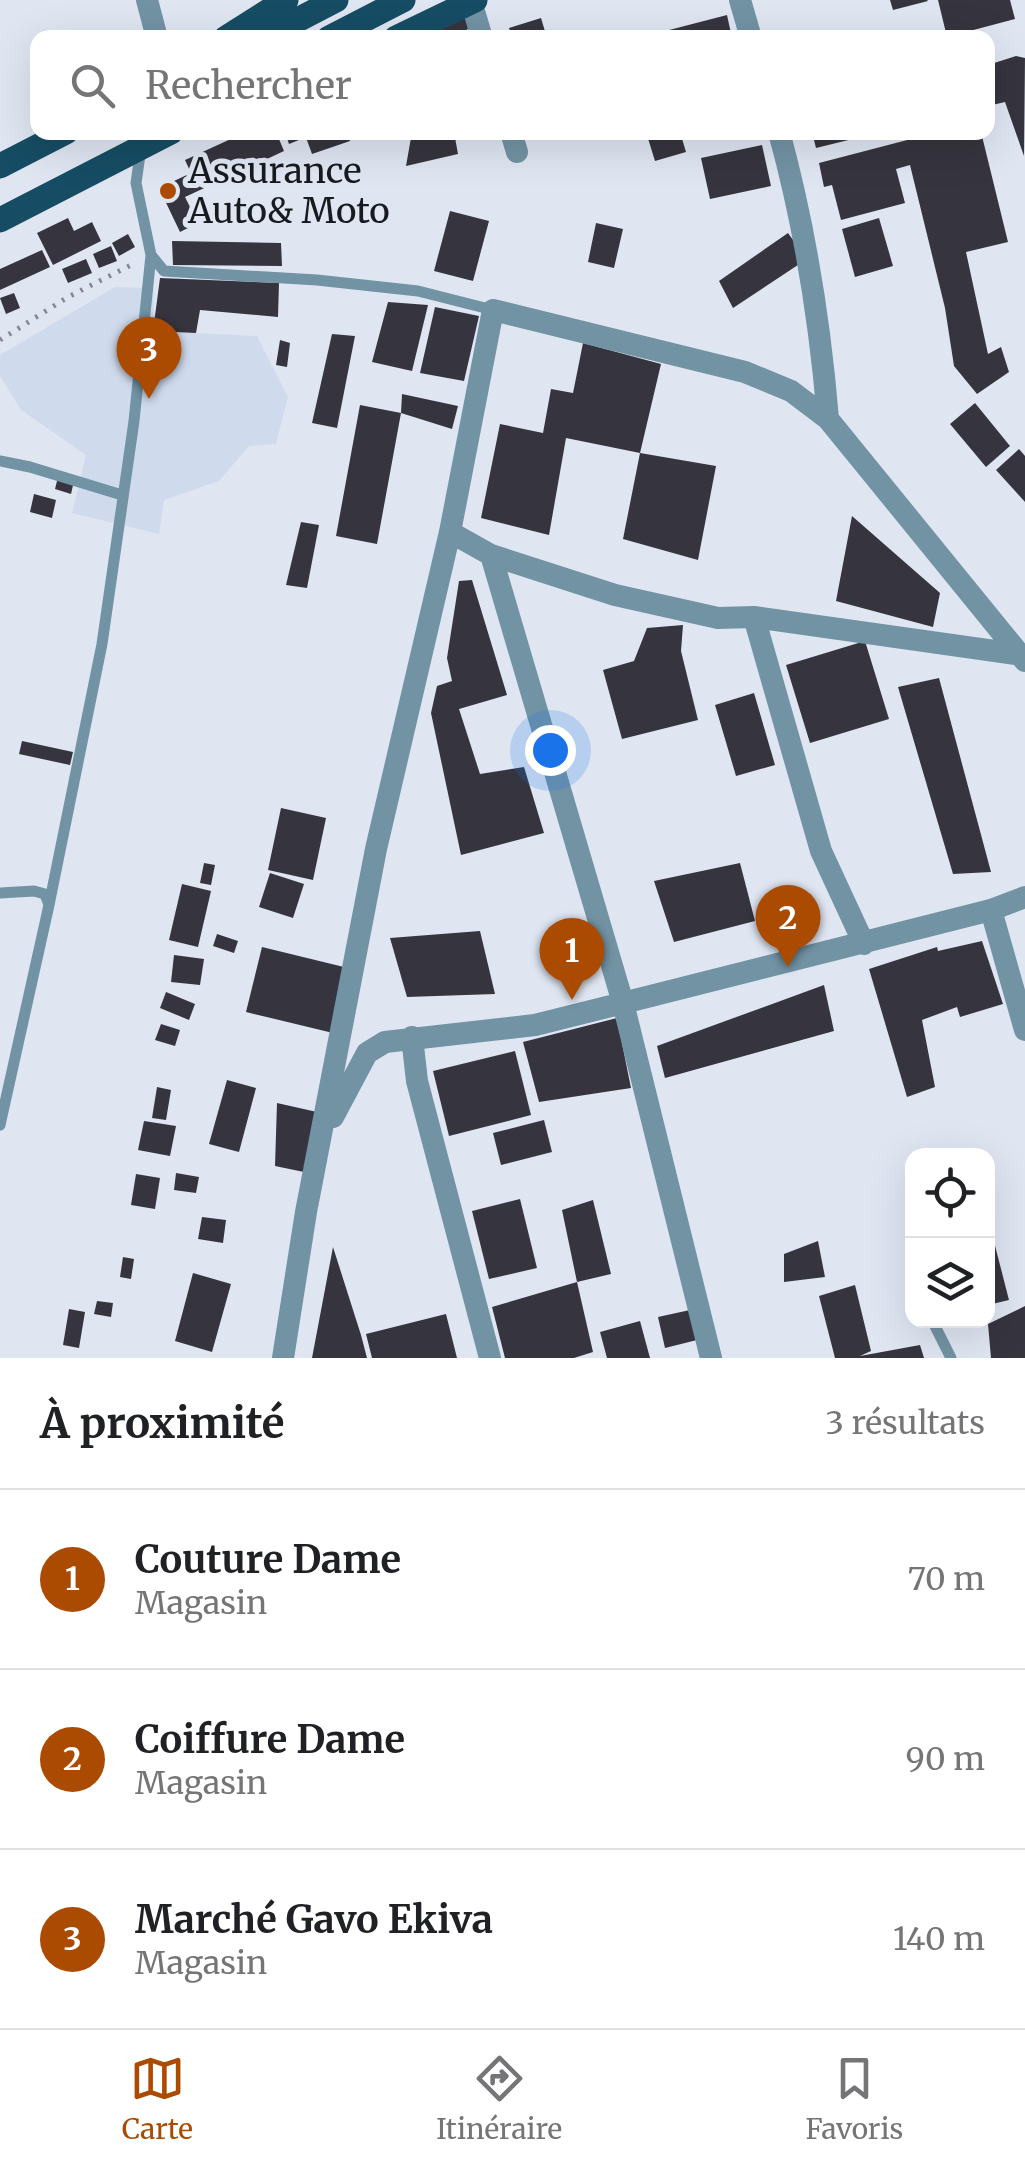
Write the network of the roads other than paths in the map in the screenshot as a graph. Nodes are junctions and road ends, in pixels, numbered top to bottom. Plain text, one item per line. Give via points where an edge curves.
1 (147, 0) edge
2 (286, 0) edge
3 (336, 0) edge
4 (403, 0) edge
5 (740, 0) edge
6 (469, 3) edge
7 (154, 30) edge
8 (239, 30) edge
9 (278, 30) edge
10 (345, 30) edge
11 (413, 30) edge
12 (480, 30) edge
13 (749, 30) edge
14 (47, 140) edge
15 (156, 140) edge
16 (781, 140) edge
17 (141, 148) junction
18 (1, 159) edge
19 (0, 220) edge
20 (151, 255) junction
21 (493, 310) junction
22 (828, 418) junction
23 (0, 462) edge
24 (122, 495) junction
25 (450, 532) junction
26 (491, 555) junction
27 (754, 617) junction
28 (1021, 657) edge
29 (0, 893) edge
30 (1025, 898) edge
31 (49, 904) junction
32 (992, 910) junction
33 (864, 944) junction
34 (624, 1003) junction
35 (1025, 1030) edge
36 (412, 1037) junction
37 (0, 1125) edge
38 (319, 1144) junction
39 (936, 1328) edge
40 (283, 1358) edge
41 (490, 1358) edge
42 (711, 1358) edge
43 (951, 1358) edge

1 - 7 street
2 - 8 main road
3 - 9 main road
4 - 10 main road
5 - 13 street
6 - 11 main road
6 - 12 street
14 - 18 main road
15 - 17 main road
16 - 22 street via 821,326
17 - 19 main road
17 - 20 lane via 136,184
20 - 21 lane via 164,271 418,291
20 - 24 lane
21 - 22 street via 745,372 791,391
21 - 25 street
22 - 28 street
23 - 24 lane
24 - 31 lane via 102,644
25 - 26 street
25 - 38 street via 376,849
26 - 27 street via 615,595 718,618
26 - 34 street
27 - 28 street
27 - 33 street via 821,852
29 - 31 lane via 34,890
30 - 32 street
31 - 37 lane
32 - 33 street
32 - 35 street
33 - 34 street
34 - 36 street via 535,1025
34 - 42 street
36 - 38 street via 367,1053
36 - 41 street via 417,1081
38 - 40 street
39 - 43 lane

